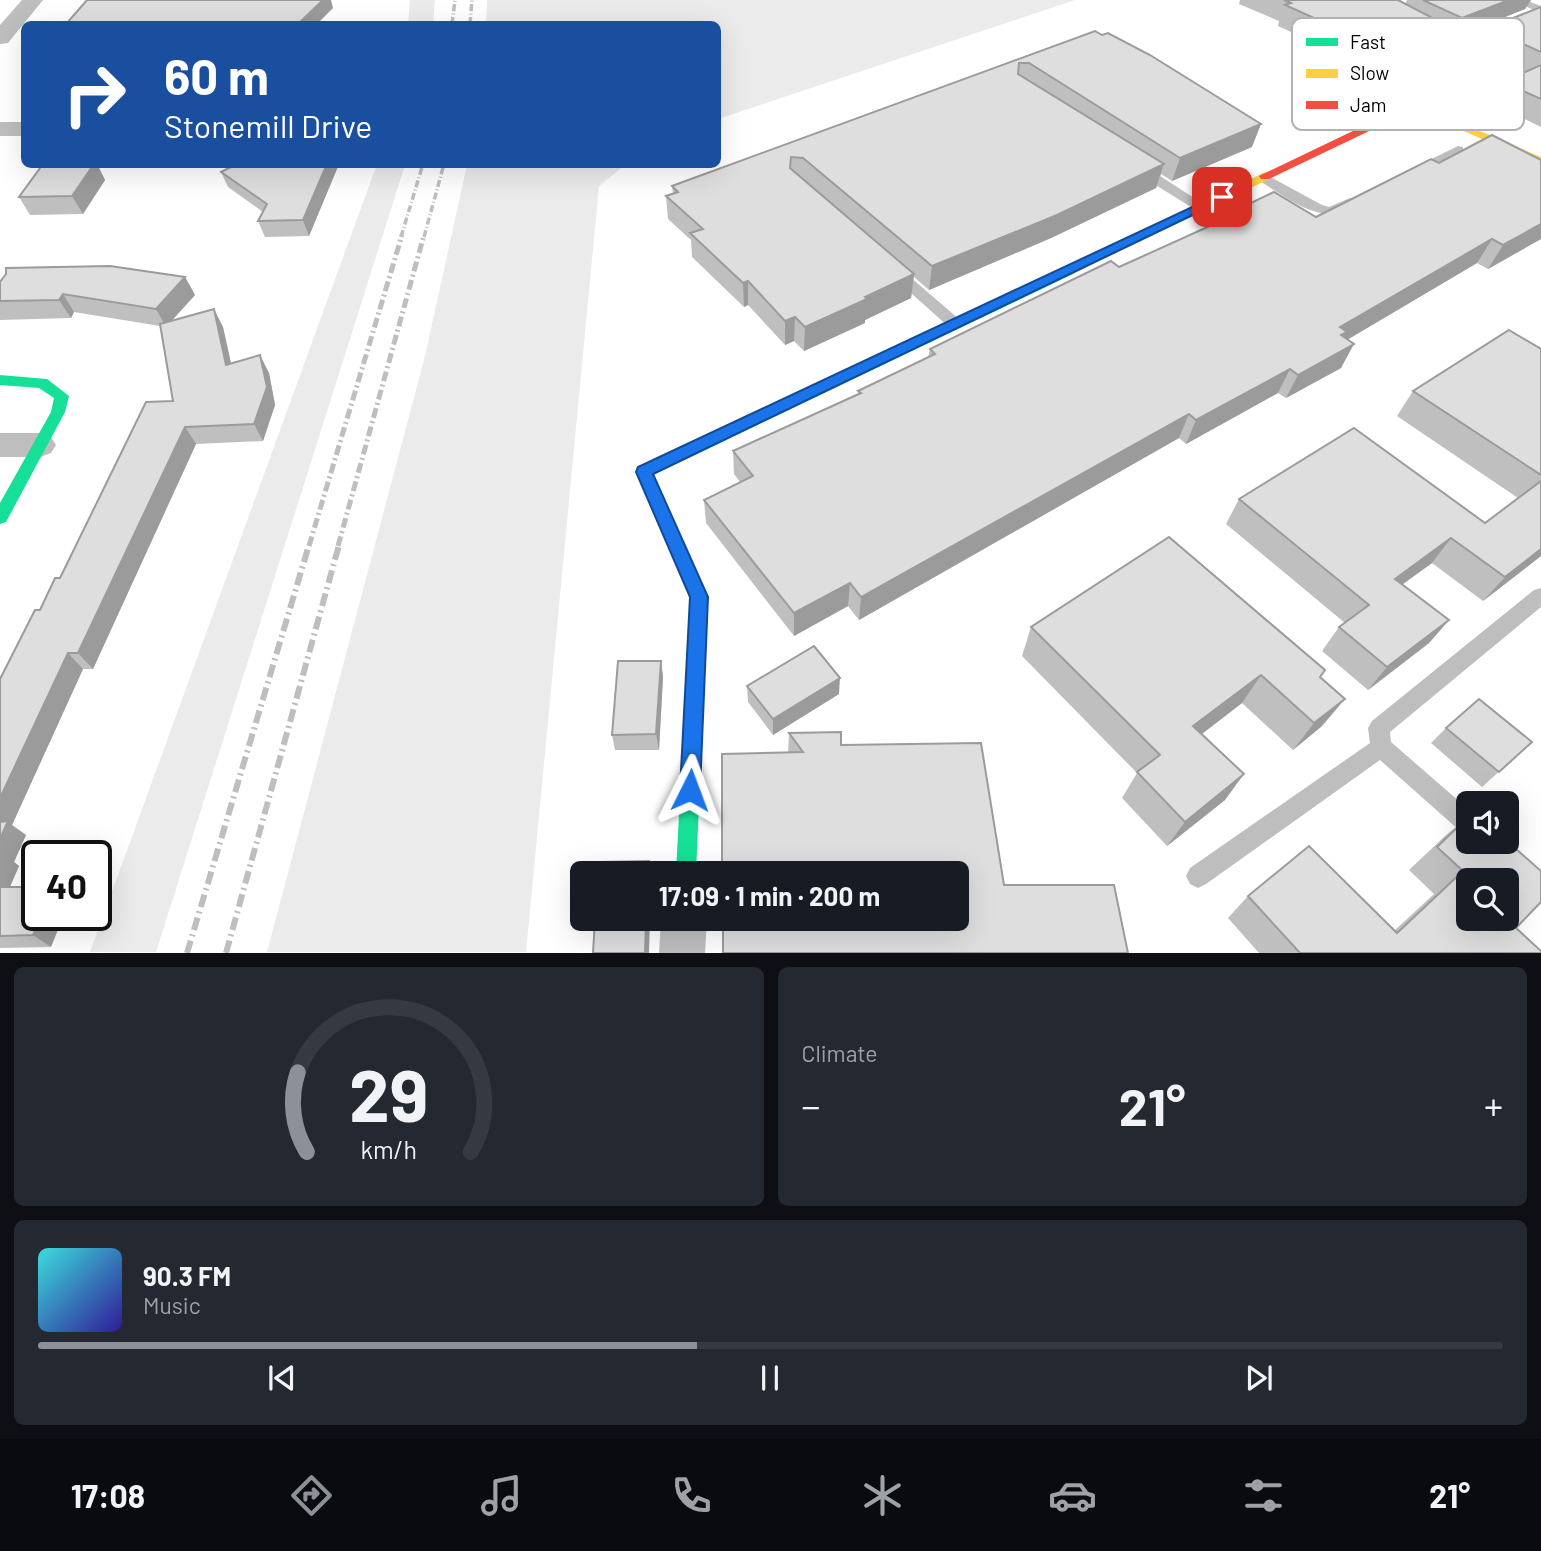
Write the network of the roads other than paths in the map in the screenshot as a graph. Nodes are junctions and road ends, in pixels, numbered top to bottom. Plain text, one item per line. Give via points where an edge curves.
1 (33, 0) edge
2 (1516, 0) edge
3 (1541, 11) edge
4 (1522, 18) edge
5 (0, 38) edge
6 (0, 129) edge
7 (21, 129) edge
8 (1362, 130) edge
9 (1471, 130) edge
10 (1458, 150) edge
11 (1121, 158) edge
12 (1541, 161) edge
13 (1263, 177) junction
14 (1400, 178) edge
15 (1366, 194) edge
16 (1201, 207) junction
17 (881, 260) edge
18 (955, 324) junction
19 (0, 380) edge
20 (40, 445) junction
21 (0, 446) edge
22 (0, 517) edge
23 (1541, 596) edge
24 (1381, 747) junction
25 (1456, 813) edge
26 (687, 861) edge
27 (1198, 876) dead end
28 (683, 931) edge
29 (682, 953) edge

1 - 5 street
2 - 3 lane
3 - 4 street
6 - 7 street
8 - 13 street
9 - 12 street
10 - 14 lane
11 - 16 lane
13 - 15 lane via 1318,209 1331,211
13 - 16 street
16 - 18 street
17 - 18 lane
18 - 26 street via 644,472 699,597
19 - 20 street via 41,381 55,386 62,396
20 - 21 street
20 - 22 street
23 - 24 lane via 1379,728
24 - 25 lane
24 - 27 lane
28 - 29 street

